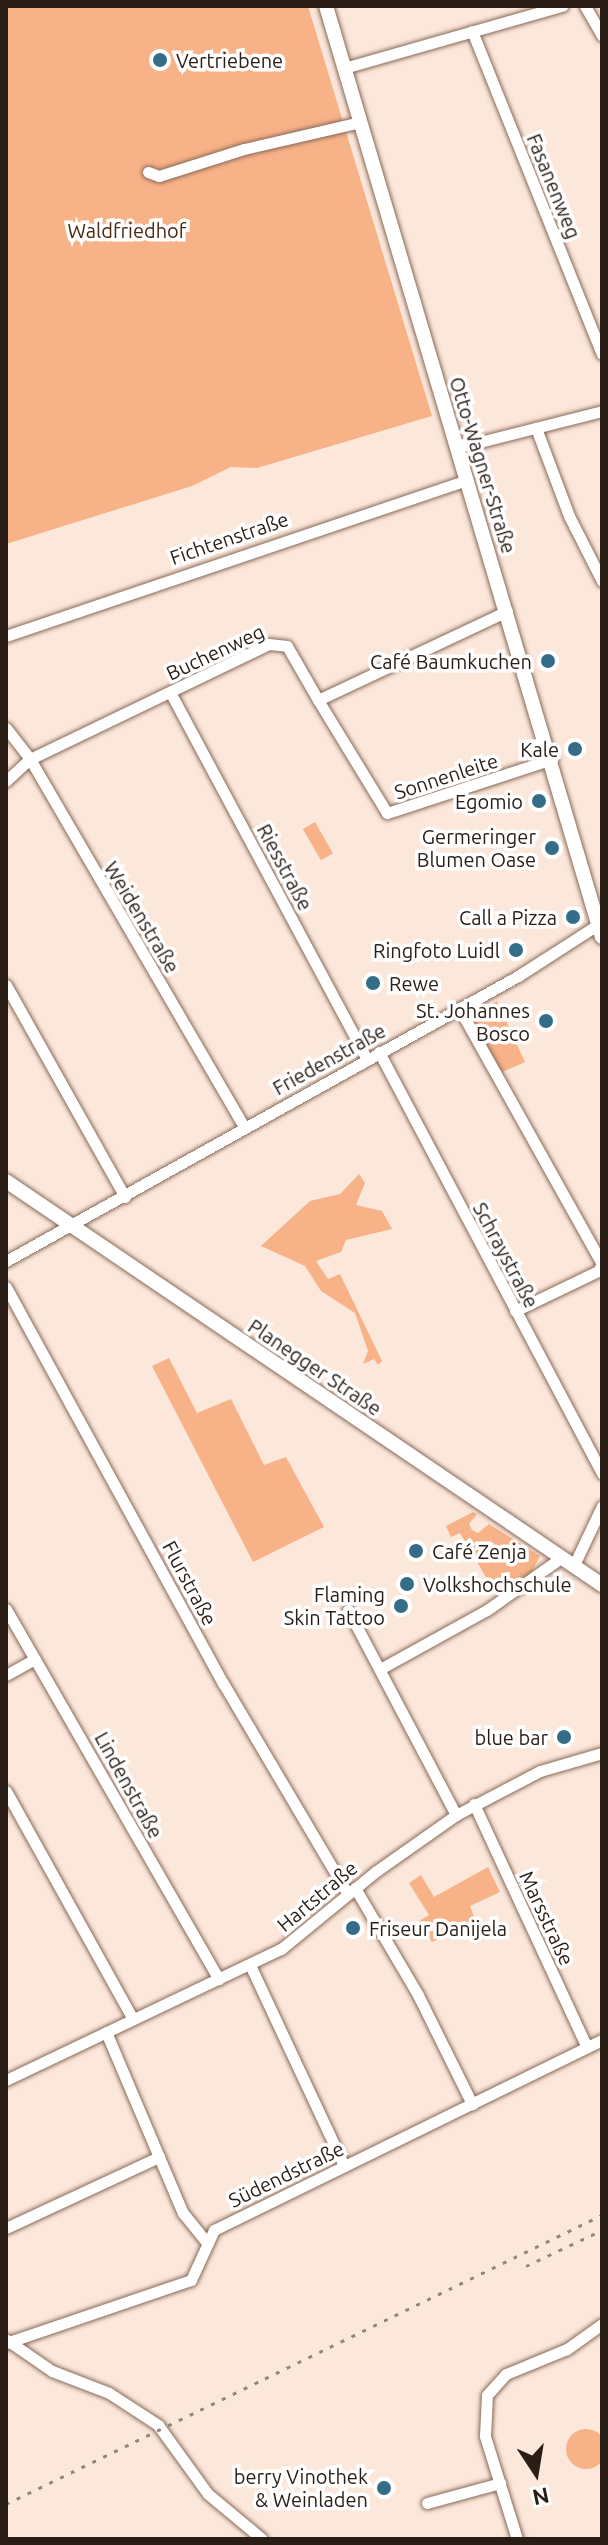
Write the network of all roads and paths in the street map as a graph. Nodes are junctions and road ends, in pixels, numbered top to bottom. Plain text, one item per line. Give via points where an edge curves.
1 (326, 6) edge
2 (562, 6) edge
3 (585, 6) edge
4 (472, 31) junction
5 (602, 36) edge
6 (344, 68) junction
7 (360, 122) junction
8 (148, 172) dead end
9 (602, 354) edge
10 (602, 411) edge
11 (536, 428) junction
12 (456, 448) junction
13 (467, 480) junction
14 (602, 581) edge
15 (507, 611) junction
16 (6, 636) edge
17 (170, 692) junction
18 (318, 700) junction
19 (6, 728) edge
20 (30, 759) junction
21 (552, 759) junction
22 (6, 781) edge
23 (601, 928) edge
24 (6, 985) edge
25 (459, 1008) junction
26 (379, 1052) junction
27 (367, 1059) junction
28 (244, 1127) junction
29 (6, 1181) edge
30 (125, 1197) junction
31 (73, 1225) junction
32 (6, 1261) edge
33 (6, 1287) edge
34 (515, 1311) junction
35 (602, 1474) edge
36 (602, 1506) edge
37 (568, 1561) junction
38 (602, 1585) edge
39 (6, 1609) edge
40 (348, 1610) dead end
41 (35, 1659) junction
42 (380, 1669) junction
43 (6, 1675) edge
44 (602, 1753) edge
45 (6, 1791) edge
46 (474, 1804) junction
47 (456, 1815) junction
48 (352, 1891) junction
49 (250, 1965) junction
50 (219, 1979) junction
51 (133, 2019) junction
52 (106, 2032) junction
53 (602, 2040) edge
54 (587, 2047) junction
55 (6, 2080) edge
56 (472, 2104) junction
57 (159, 2157) junction
58 (344, 2166) junction
59 (6, 2228) edge
60 (205, 2240) junction
61 (602, 2324) edge
62 (7, 2342) edge
63 (500, 2483) junction
64 (427, 2503) dead end
65 (262, 2539) edge
66 (517, 2539) edge

1 - 6 street, Otto-Wagner-Straße
2 - 4 street
3 - 5 street
4 - 6 street
4 - 9 street, Fasanenweg
6 - 7 street, Otto-Wagner-Straße
7 - 8 street via 244,149 159,176
7 - 12 street, Otto-Wagner-Straße
10 - 11 street
11 - 12 street
11 - 14 street via 568,513
12 - 13 street, Otto-Wagner-Straße
13 - 15 street, Otto-Wagner-Straße
13 - 16 street, Fichtenstraße
15 - 18 street
15 - 21 street, Otto-Wagner-Straße
17 - 18 street, Buchenweg via 282,642
17 - 20 street, Buchenweg
17 - 27 street, Riesstraße
18 - 21 street, Sonnenleite via 387,813
19 - 20 street, Weidenstraße
20 - 22 street, Buchenweg
20 - 28 street, Weidenstraße
21 - 23 street, Otto-Wagner-Straße
23 - 25 street, Friedenstraße
24 - 30 street
25 - 26 street, Friedenstraße
25 - 34 street via 505,1100 602,1264 598,1271
26 - 27 street, Friedenstraße
26 - 34 street, Schraystraße
27 - 28 street, Friedenstraße
28 - 30 street, Friedenstraße
29 - 31 street, Planegger Straße
30 - 31 street, Friedenstraße
31 - 32 street, Friedenstraße
31 - 37 street, Planegger Straße
33 - 48 street, Flurstraße via 227,1690
34 - 35 street, Schraystraße
36 - 37 street
37 - 38 street, Planegger Straße
37 - 42 street
39 - 41 street, Lindenstraße
40 - 42 street
41 - 43 street
41 - 50 street, Lindenstraße
42 - 47 street
44 - 46 street, Hartstraße via 540,1771
45 - 51 street
46 - 47 street, Hartstraße
46 - 54 street, Marsstraße
47 - 48 street, Hartstraße
48 - 49 street, Hartstraße via 293,1941
48 - 56 street, Flurstraße via 418,1995
49 - 50 street, Hartstraße
49 - 58 street
50 - 51 street, Hartstraße
51 - 52 street, Hartstraße
52 - 55 street, Hartstraße
52 - 57 street
53 - 54 street, Südendstraße
54 - 56 street, Südendstraße
56 - 58 street, Südendstraße
57 - 59 street
57 - 60 street via 183,2213
58 - 60 street, Südendstraße via 214,2230
60 - 62 street via 191,2280
61 - 63 street via 567,2349 506,2374 490,2389 483,2424
62 - 65 street via 52,2371 109,2393 158,2425 208,2494
63 - 64 street
63 - 66 street

